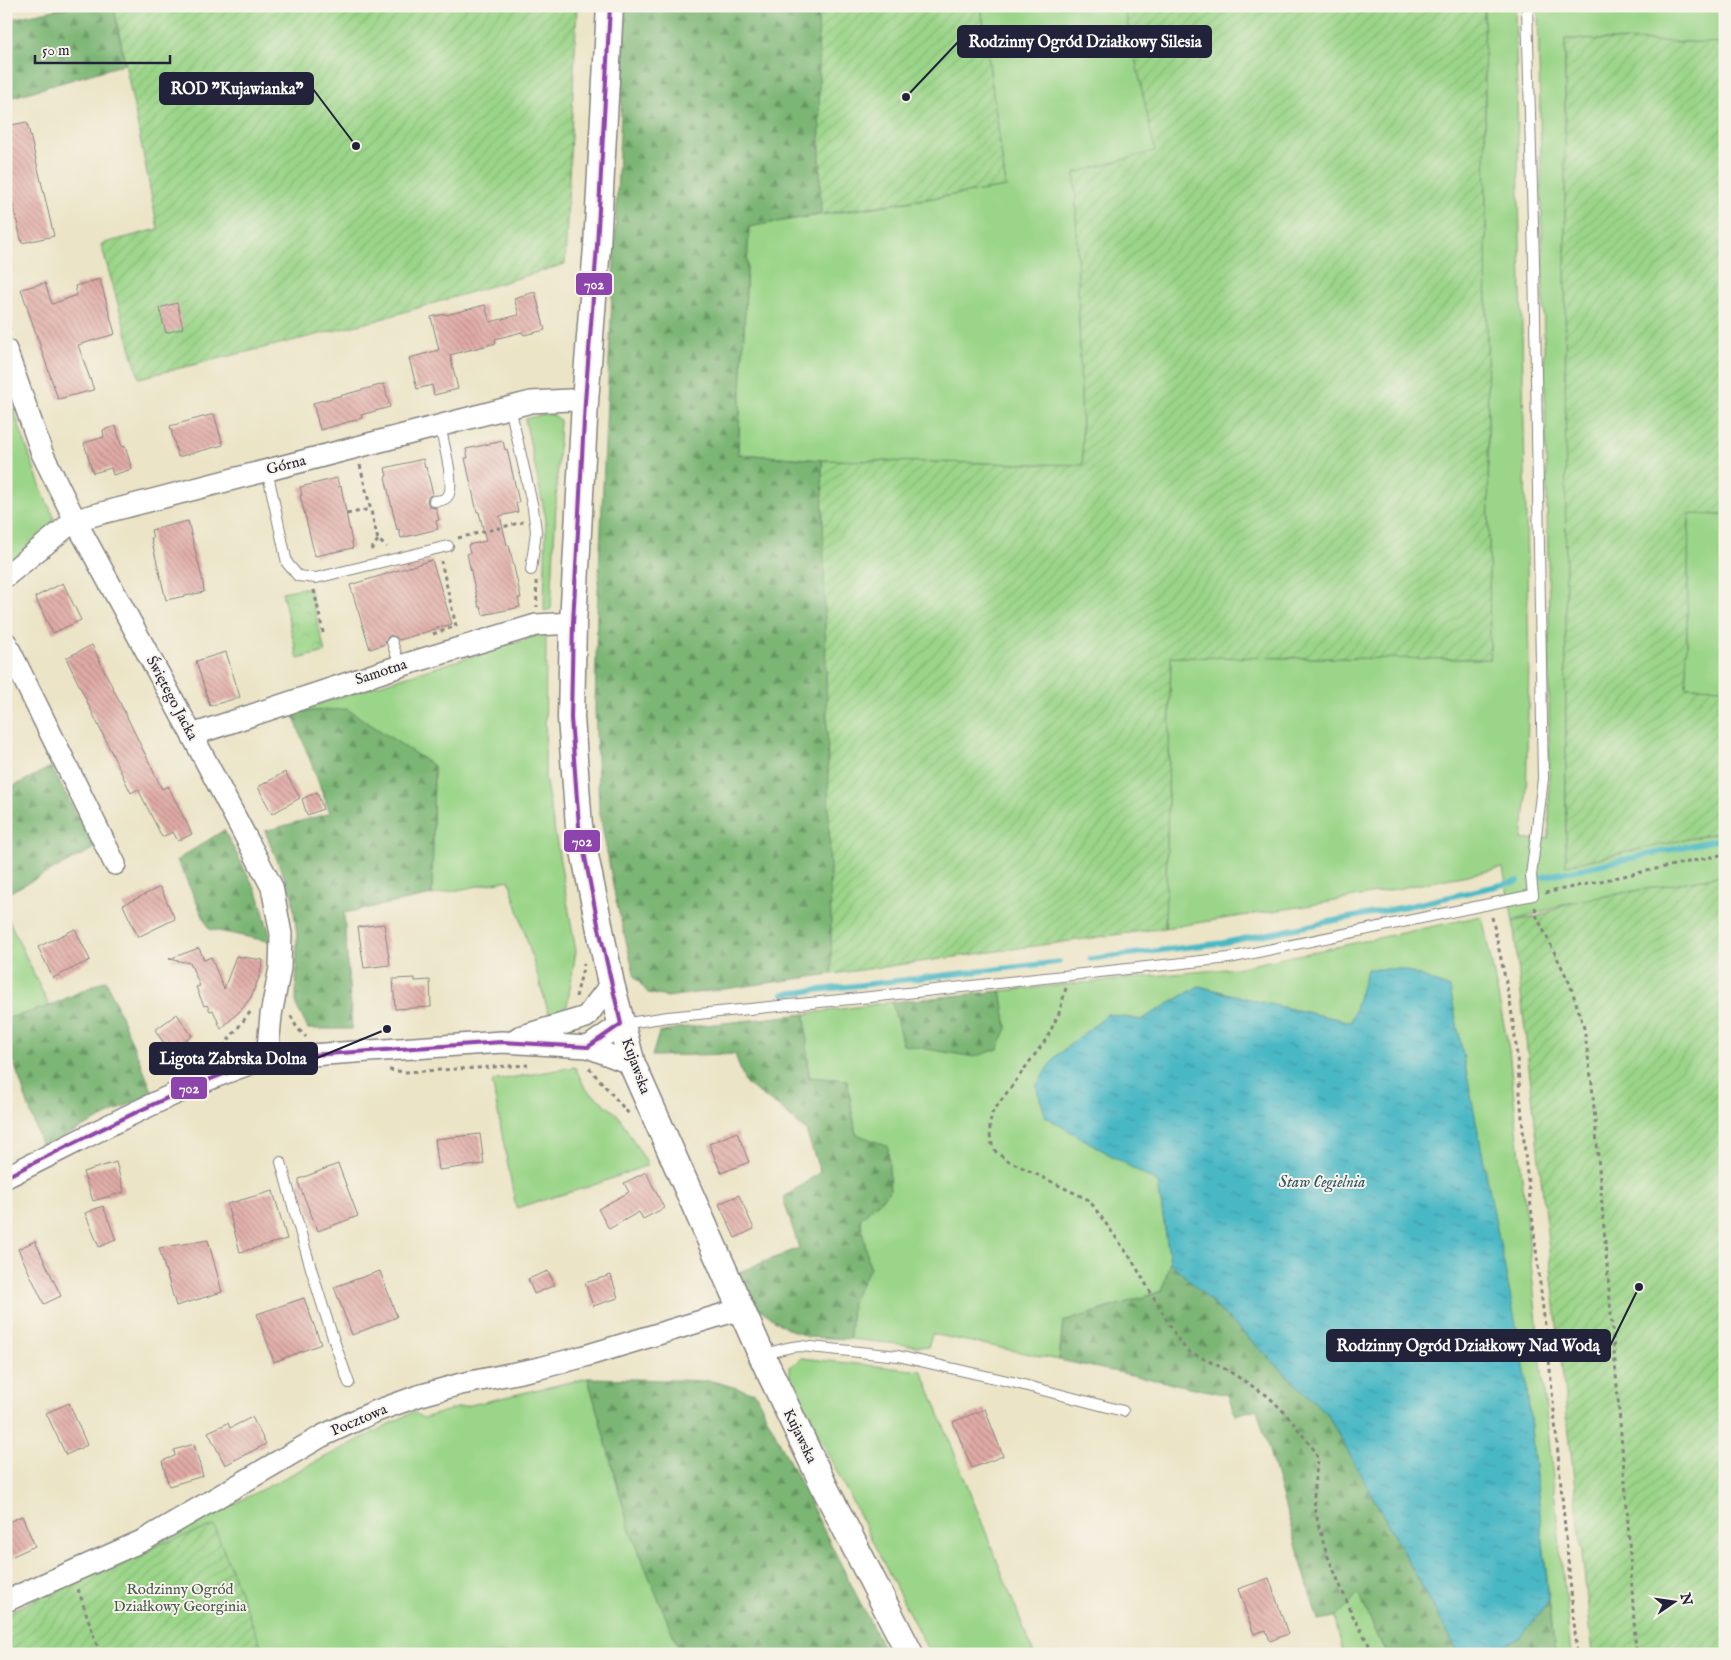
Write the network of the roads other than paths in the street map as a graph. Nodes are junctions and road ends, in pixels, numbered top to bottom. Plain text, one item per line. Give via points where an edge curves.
1 (610, 6) edge
2 (1527, 6) edge
3 (6, 350) edge
4 (585, 402) junction
5 (510, 407) junction
6 (440, 425) junction
7 (267, 470) junction
8 (434, 501) dead end
9 (75, 520) junction
10 (443, 547) road end
11 (531, 570) dead end
12 (6, 576) edge
13 (573, 622) junction
14 (6, 642) edge
15 (392, 642) dead end
16 (400, 666) junction
17 (192, 734) junction
18 (115, 864) dead end
19 (610, 984) junction
20 (580, 1019) junction
21 (621, 1024) junction
22 (502, 1042) junction
23 (585, 1046) junction
24 (267, 1058) junction
25 (632, 1064) junction
26 (280, 1162) dead end
27 (6, 1177) edge
28 (741, 1309) junction
29 (762, 1356) junction
30 (349, 1383) dead end
31 (1123, 1411) dead end
32 (6, 1601) edge
33 (910, 1654) edge

1 - 4 street, Kujawska
2 - 21 lane via 1543,779 1531,876 1533,895 1229,958
3 - 9 street, Świętego Jacka via 42,453
4 - 5 street, Górna via 531,402
4 - 13 street, Kujawska
5 - 6 street, Górna
5 - 11 lane via 536,531
6 - 7 street, Górna
6 - 8 lane via 451,481 450,494 445,499
7 - 9 street, Górna
7 - 10 lane via 287,563 298,576 316,578
9 - 12 street, Górna
9 - 17 street, Świętego Jacka
13 - 16 street, Samotna via 536,625
13 - 19 street, Kujawska via 571,718 579,826
14 - 18 street
15 - 16 lane
16 - 17 street, Samotna
17 - 24 street, Świętego Jacka via 272,887 281,934 280,968
19 - 20 street
19 - 21 street, Kujawska
20 - 21 street
20 - 22 street
21 - 23 street
21 - 25 street, Kujawska
22 - 23 street
22 - 24 street
23 - 25 street
24 - 27 street via 195,1085
25 - 28 street, Kujawska
26 - 30 lane via 304,1250
28 - 29 street, Kujawska
28 - 32 street, Pocztowa via 585,1356 460,1384 374,1412 322,1436 144,1540
29 - 31 lane via 778,1349 802,1346 898,1356
29 - 33 street, Kujawska

